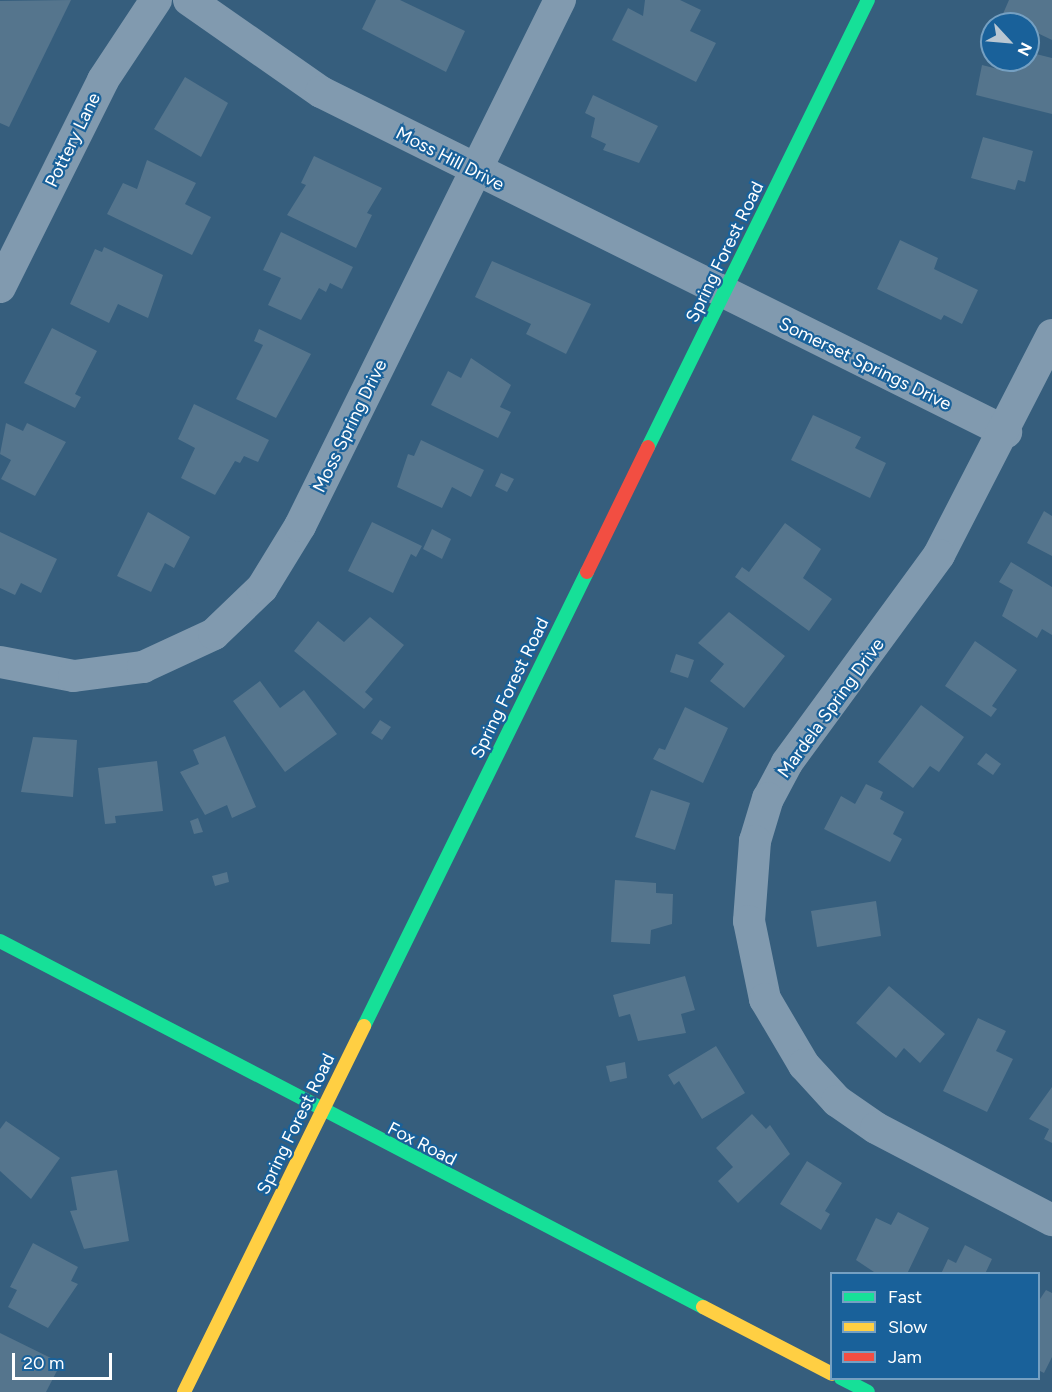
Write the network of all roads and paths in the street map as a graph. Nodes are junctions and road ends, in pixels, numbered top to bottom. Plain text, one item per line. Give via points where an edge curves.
1 (156, 0) edge
2 (189, 0) edge
3 (560, 0) edge
4 (868, 0) edge
5 (475, 172) junction
6 (0, 287) edge
7 (725, 295) junction
8 (1052, 335) edge
9 (1006, 432) junction
10 (0, 662) edge
11 (0, 941) edge
12 (321, 1112) junction
13 (1052, 1220) edge
14 (830, 1373) edge
15 (845, 1380) edge
16 (184, 1392) edge
17 (868, 1392) edge

1 - 6 street, Pottery Lane via 103,80
2 - 5 street, Moss Hill Drive via 321,92
3 - 5 street, Moss Spring Drive
4 - 7 main road, Spring Forest Road
5 - 7 street, Moss Hill Drive
5 - 10 street, Moss Spring Drive via 300,526 262,588 238,614 187,651 143,667 74,676
7 - 9 street, Somerset Springs Drive
7 - 12 main road, Spring Forest Road
8 - 9 street, Mardela Spring Drive
9 - 13 street, Mardela Spring Drive via 908,604 786,763 755,841 748,921 765,999 804,1065 837,1101 876,1128
11 - 12 main road, Fox Road
12 - 14 main road, Fox Road
12 - 16 main road, Spring Forest Road
15 - 17 main road

